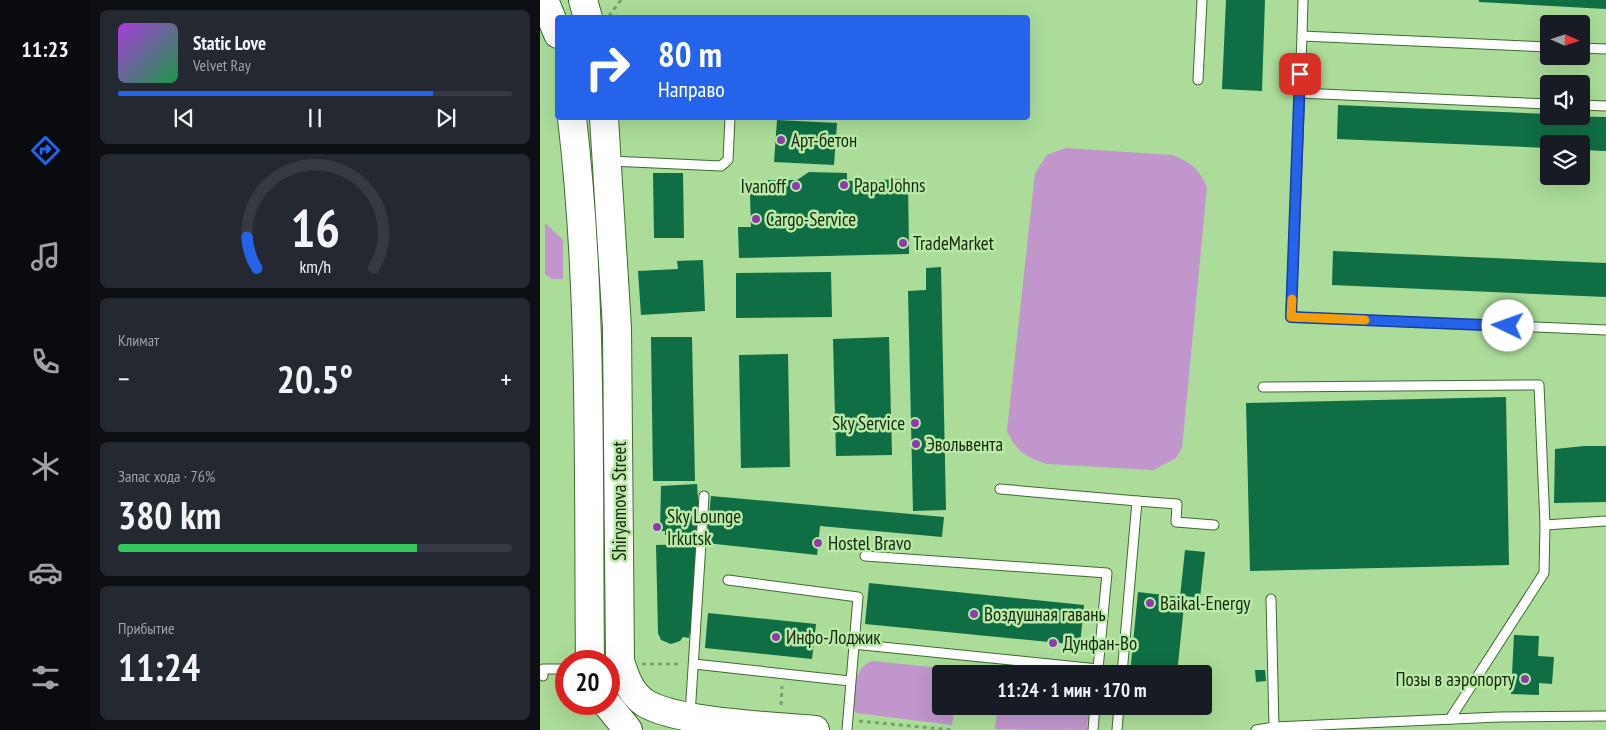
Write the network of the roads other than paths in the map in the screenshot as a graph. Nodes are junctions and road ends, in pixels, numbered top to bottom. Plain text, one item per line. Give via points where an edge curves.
1 (544, 0) edge
2 (583, 0) edge
3 (1202, 0) edge
4 (1303, 0) edge
5 (587, 15) edge
6 (555, 27) edge
7 (1302, 36) junction
8 (1540, 47) edge
9 (1590, 48) edge
10 (1606, 49) edge
11 (1198, 80) dead end
12 (1299, 94) junction
13 (1540, 104) edge
14 (1590, 105) edge
15 (1606, 106) edge
16 (572, 120) edge
17 (604, 120) edge
18 (730, 120) edge
19 (607, 161) junction
20 (1606, 330) edge
21 (1263, 387) dead end
22 (1000, 489) dead end
23 (704, 496) dead end
24 (1137, 501) junction
25 (1606, 521) edge
26 (1214, 525) dead end
27 (1545, 525) junction
28 (865, 556) dead end
29 (728, 580) dead end
30 (1271, 599) dead end
31 (853, 644) junction
32 (590, 650) edge
33 (694, 664) junction
34 (1037, 665) edge
35 (1099, 665) edge
36 (1123, 665) edge
37 (555, 671) edge
38 (543, 673) dead end
39 (850, 681) junction
40 (616, 715) edge
41 (1094, 715) edge
42 (1118, 715) edge
43 (1606, 716) edge
44 (677, 718) junction
45 (1450, 719) junction
46 (1274, 727) junction
47 (628, 730) edge
48 (815, 730) edge
49 (847, 730) edge
50 (1093, 730) edge
51 (1117, 730) edge
52 (1256, 730) edge

1 - 6 main road
2 - 5 main road
3 - 11 lane
4 - 7 lane
7 - 8 lane
7 - 12 lane
9 - 10 lane
12 - 13 lane
12 - 20 lane via 1291,317
14 - 15 lane
16 - 32 main road, Shiryamova Street via 583,212 586,285
17 - 19 main road, Shiryamova Street
18 - 19 lane via 728,160 721,166
19 - 44 main road, Shiryamova Street via 618,328 620,661 632,690 644,702
21 - 27 lane via 1539,385
22 - 24 lane
23 - 33 lane
24 - 26 lane via 1177,504 1176,522
24 - 36 lane
25 - 27 lane
27 - 45 lane via 1544,573
28 - 35 lane via 1107,573
29 - 31 lane via 858,597
30 - 46 lane
31 - 34 lane
31 - 39 lane
33 - 39 lane
33 - 44 lane
37 - 38 lane
39 - 49 lane
40 - 47 main road
41 - 50 lane
42 - 51 lane
43 - 45 lane
44 - 48 main road, Shiryamova Street
45 - 46 lane
46 - 52 lane

